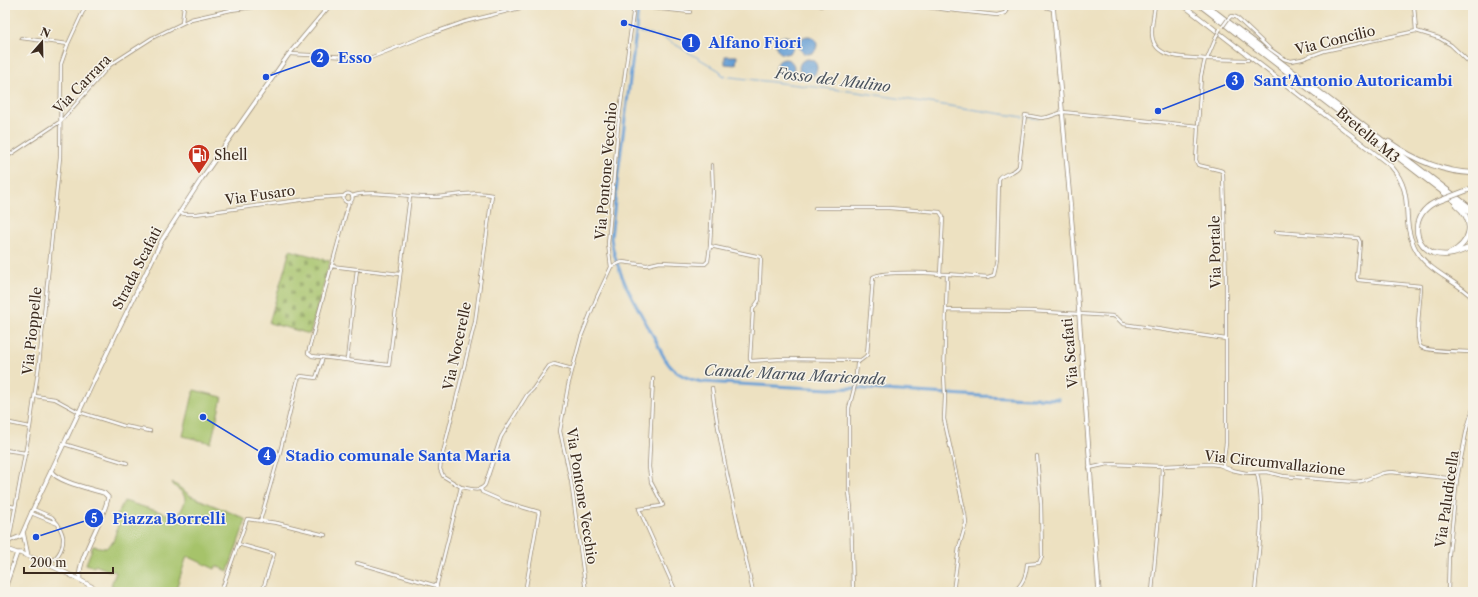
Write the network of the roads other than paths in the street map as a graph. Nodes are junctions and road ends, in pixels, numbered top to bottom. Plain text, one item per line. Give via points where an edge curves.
1 (86, 5) edge
2 (184, 5) edge
3 (230, 5) edge
4 (268, 5) edge
5 (330, 5) edge
6 (532, 5) edge
7 (623, 5) edge
8 (913, 5) edge
9 (1009, 5) edge
10 (1038, 5) edge
11 (1155, 5) edge
12 (1183, 5) edge
13 (1200, 5) edge
14 (1206, 5) edge
15 (1414, 5) edge
16 (635, 6) edge
17 (1053, 7) edge
18 (231, 10) junction
19 (690, 12) dead end
20 (182, 23) junction
21 (1416, 30) junction
22 (21, 38) dead end
23 (68, 44) junction
24 (289, 54) junction
25 (1206, 59) junction
26 (1248, 60) dead end
27 (1473, 66) edge
28 (1063, 112) junction
29 (1345, 112) junction
30 (61, 121) junction
31 (1198, 126) junction
32 (5, 158) edge
33 (712, 165) dead end
34 (1473, 173) edge
35 (1423, 177) junction
36 (1473, 188) edge
37 (344, 196) junction
38 (352, 196) junction
39 (410, 196) junction
40 (492, 198) joint
41 (349, 202) junction
42 (815, 208) dead end
43 (1473, 210) edge
44 (180, 212) junction
45 (1473, 215) edge
46 (1276, 232) dead end
47 (710, 246) junction
48 (1473, 246) edge
49 (1449, 254) junction
50 (332, 266) junction
51 (613, 266) junction
52 (357, 269) junction
53 (400, 274) junction
54 (940, 274) junction
55 (947, 275) junction
56 (1473, 298) edge
57 (946, 310) junction
58 (1078, 313) junction
59 (1226, 339) junction
60 (1473, 352) edge
61 (323, 357) junction
62 (347, 360) junction
63 (861, 360) junction
64 (572, 369) junction
65 (653, 379) dead end
66 (712, 388) dead end
67 (35, 396) junction
68 (1473, 409) edge
69 (79, 412) junction
70 (5, 422) edge
71 (30, 427) junction
72 (150, 432) dead end
73 (64, 444) junction
74 (5, 450) edge
75 (26, 453) junction
76 (1037, 456) dead end
77 (127, 463) dead end
78 (1162, 466) junction
79 (1223, 466) junction
80 (1089, 468) junction
81 (51, 471) junction
82 (1257, 473) junction
83 (1458, 478) junction
84 (461, 487) junction
85 (481, 489) junction
86 (5, 505) edge
87 (15, 507) junction
88 (32, 511) junction
89 (260, 520) junction
90 (24, 532) junction
91 (325, 535) dead end
92 (9, 541) junction
93 (238, 544) junction
94 (6, 549) edge
95 (17, 553) junction
96 (28, 556) junction
97 (46, 563) junction
98 (357, 563) dead end
99 (79, 574) junction
100 (74, 576) junction
101 (80, 580) junction
102 (437, 586) junction
103 (5, 589) edge
104 (9, 592) edge
105 (101, 592) edge
106 (221, 592) edge
107 (262, 592) edge
108 (435, 592) edge
109 (525, 592) edge
110 (586, 592) edge
111 (676, 592) edge
112 (753, 592) edge
113 (853, 592) edge
114 (953, 592) edge
115 (1014, 592) edge
116 (1098, 592) edge
117 (1152, 592) edge
118 (1255, 592) edge
119 (1448, 592) edge

1 - 23 street, Via Pioppelle
2 - 20 street
3 - 18 street
4 - 18 street, Via Carrara
5 - 24 street, Strada Scafati
6 - 24 street via 464,22 370,58
7 - 16 street
8 - 9 street via 998,15 1005,13
10 - 17 street
11 - 25 street via 1152,36 1159,50 1167,55
12 - 56 street, Bretella M3 via 1390,166 1405,189 1410,235 1418,253 1432,268 1456,283
13 - 35 highway
14 - 29 highway
15 - 21 street
16 - 19 street
16 - 51 street, Via Pontone Vecchio via 618,126 608,244
17 - 28 street, Via Scafati
18 - 20 street, Via Carrara
20 - 30 street, Via Carrara via 152,38 110,65
21 - 25 street, Via Concilio, bridge via 1291,61 1270,49 1232,16 1220,29
21 - 27 street via 1451,45
22 - 23 street
23 - 30 street, Via Pioppelle via 61,71
24 - 44 street, Strada Scafati
25 - 26 street
25 - 31 street, Via Portale via 1201,76
28 - 31 street
28 - 55 street via 1041,118 1025,115 1019,166 1016,171 1003,175 999,180 997,259 994,275
28 - 58 street, Via Scafati
29 - 34 highway via 1411,156 1446,169
29 - 43 highway
30 - 32 street, Via Carrara
30 - 67 street, Via Pioppelle via 60,158
31 - 59 street, Via Portale via 1197,164 1222,171 1223,174
33 - 47 street
35 - 45 highway
35 - 49 highway via 1458,207 1468,221 1467,239
36 - 49 highway, bridge via 1429,206 1421,213 1417,223 1419,238 1425,248 1433,253
37 - 38 street, Via Fusaro
37 - 41 street via 344,200
37 - 44 street, Via Fusaro via 196,214
38 - 39 street, Via Fusaro
38 - 41 street
39 - 40 street, Via Fusaro via 435,197 465,193 490,195
39 - 53 street
40 - 84 street, Via Nocerelle via 475,319 440,469 445,478
41 - 50 street
42 - 54 street via 889,208 940,212 943,217
44 - 69 street, Strada Scafati via 162,240
46 - 60 street via 1358,238 1358,280 1421,286 1418,335 1421,347
47 - 51 street via 708,261 705,264 660,262 647,265 622,262
47 - 63 street via 761,257 759,300 753,308 751,361
48 - 49 highway
50 - 52 street
50 - 61 street via 308,352 310,355
51 - 64 street, Via Pontone Vecchio via 581,337
52 - 53 street
52 - 62 street
53 - 62 street via 389,365
54 - 55 street
54 - 63 street via 896,272 873,277 866,355
55 - 57 street
57 - 58 street
57 - 114 street via 944,419 966,514
58 - 59 street via 1113,316 1123,324
58 - 80 street, Via Scafati
59 - 79 street, Via Portale via 1226,436
61 - 62 street
61 - 89 street via 316,378 301,376 298,379 281,450
63 - 113 street via 857,364 849,408
64 - 85 street via 554,364 549,366 501,437 485,485
64 - 110 street, Via Pontone Vecchio via 560,432 571,481
65 - 111 street via 649,467 651,482 663,504 639,509
66 - 112 street via 728,479
67 - 69 street via 55,399
67 - 71 street, Via Pioppelle
68 - 83 street, Via Paludicella
69 - 72 street
69 - 73 street, Strada Scafati
70 - 71 street
71 - 75 street, Via Pioppelle
73 - 77 street
73 - 81 street, Strada Scafati
74 - 75 street
75 - 87 street, Via Pioppelle
76 - 115 street via 1042,556 1039,563 1027,564 1022,583
78 - 79 street, Via Circumvallazione
78 - 80 street, Via Circumvallazione via 1116,464
78 - 117 street
79 - 82 street, Via Circumvallazione via 1236,471
80 - 116 street, Via Scafati
81 - 88 street, Strada Scafati
81 - 99 street via 69,482 104,493 108,497
82 - 83 street, Via Circumvallazione via 1355,482 1391,472
82 - 118 street via 1260,486 1260,515
83 - 119 street, Via Paludicella via 1449,554
84 - 85 street, Via Nocerelle
84 - 102 street
85 - 109 street via 482,492 505,502 539,512
86 - 87 street
87 - 92 street, Via Pioppelle
88 - 90 street
88 - 97 street via 52,517 58,524 64,541 55,560
89 - 91 street
89 - 93 street via 246,519
90 - 92 street
90 - 96 street
92 - 94 street
93 - 106 street
93 - 107 street via 274,554
94 - 95 street
95 - 96 street
95 - 103 street
96 - 97 street
97 - 100 street
98 - 102 street
99 - 100 street
99 - 101 street
100 - 101 street
101 - 105 street
102 - 108 street
103 - 104 street

